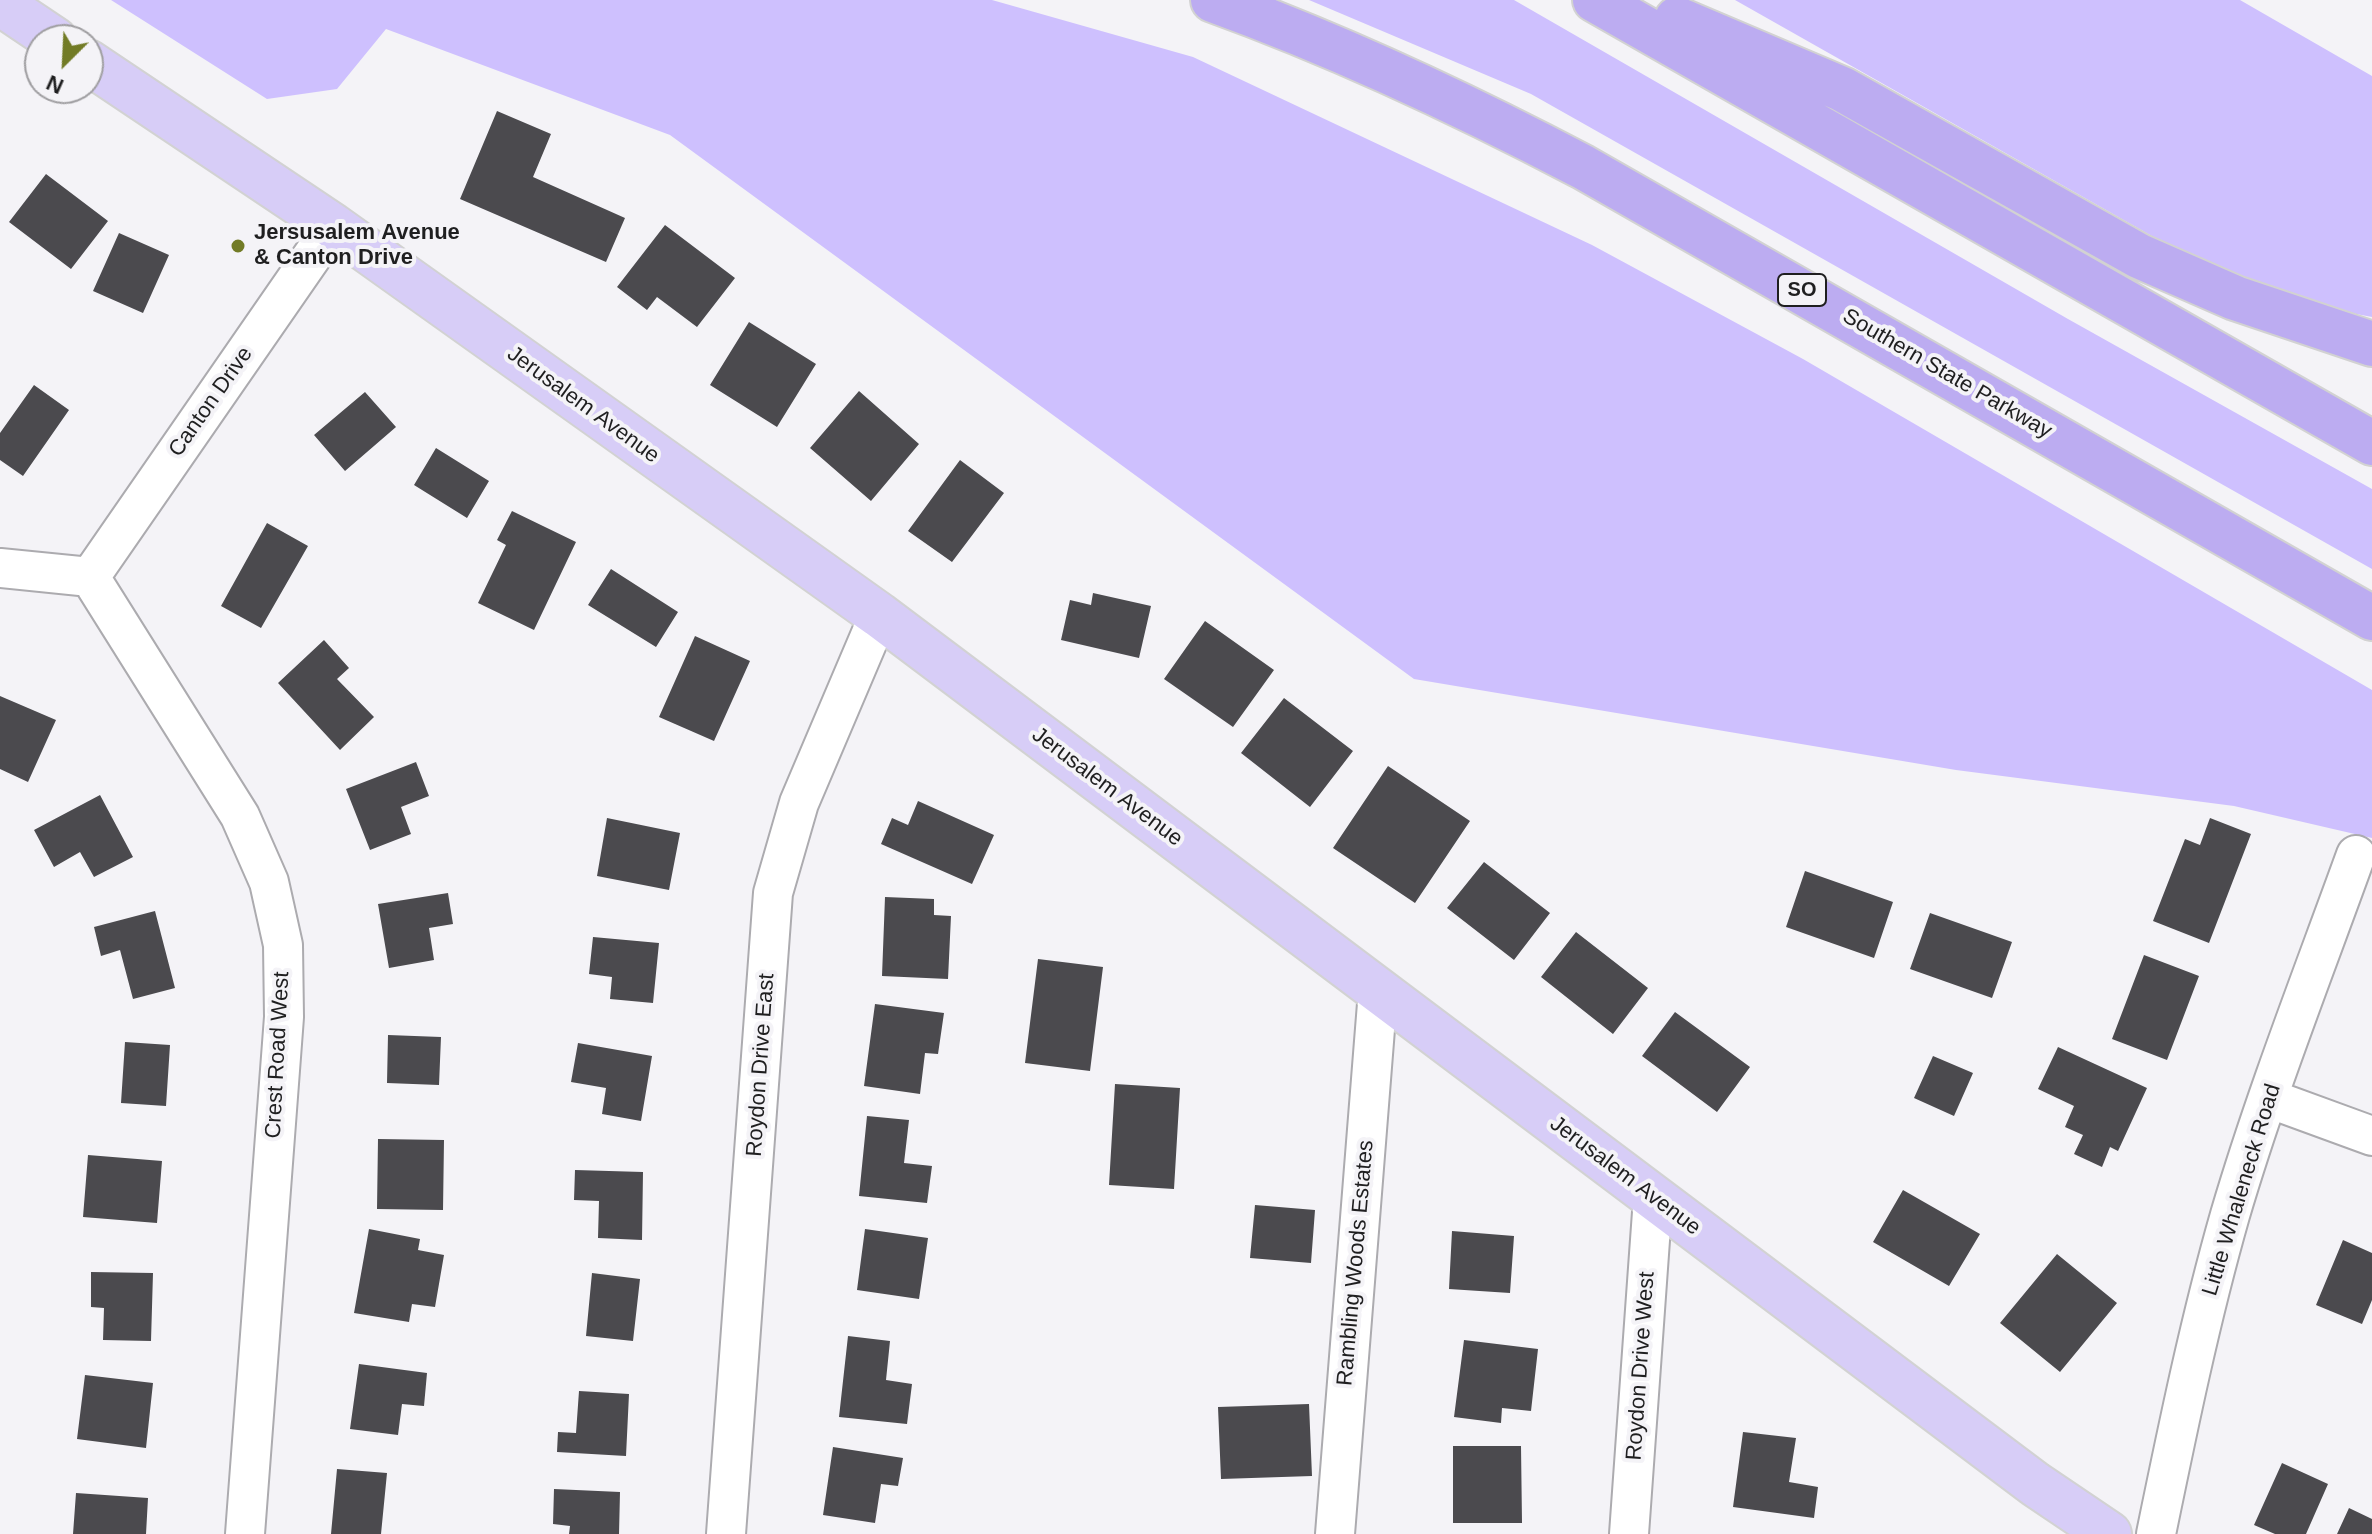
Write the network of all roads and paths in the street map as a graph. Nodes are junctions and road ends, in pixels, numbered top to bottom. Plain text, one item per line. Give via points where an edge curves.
1 (1213, 0) edge
2 (1595, 0) edge
3 (1630, 0) edge
4 (0, 3) edge
5 (31, 24) edge
6 (104, 73) edge
7 (333, 226) junction
8 (2368, 342) edge
9 (2372, 443) edge
10 (0, 568) edge
11 (90, 577) junction
12 (879, 615) junction
13 (2372, 618) edge
14 (2356, 855) dead end
15 (1378, 991) junction
16 (2268, 1098) junction
17 (2372, 1136) edge
18 (1653, 1198) junction
19 (245, 1534) edge
20 (726, 1534) edge
21 (1335, 1534) edge
22 (1629, 1534) edge
23 (2109, 1534) edge
24 (2156, 1534) edge

1 - 13 highway, Southern State Parkway / SO via 1371,64 1583,167
2 - 9 highway
3 - 8 highway via 1842,89 2139,256 2235,298
4 - 5 main road
6 - 7 main road, Jerusalem Avenue
7 - 11 street, Canton Drive
7 - 12 main road, Jerusalem Avenue
10 - 11 street
11 - 19 street, Crest Road West via 240,816 269,882 283,945 284,1017
12 - 15 main road, Jerusalem Avenue
12 - 20 street, Roydon Drive East via 799,803 773,893
14 - 16 street, Little Whaleneck Road
15 - 18 main road, Jerusalem Avenue
15 - 21 street, Rambling Woods Estates
16 - 17 street
16 - 24 street, Little Whaleneck Road via 2191,1364
18 - 22 street, Roydon Drive West
18 - 23 main road, Jerusalem Avenue

